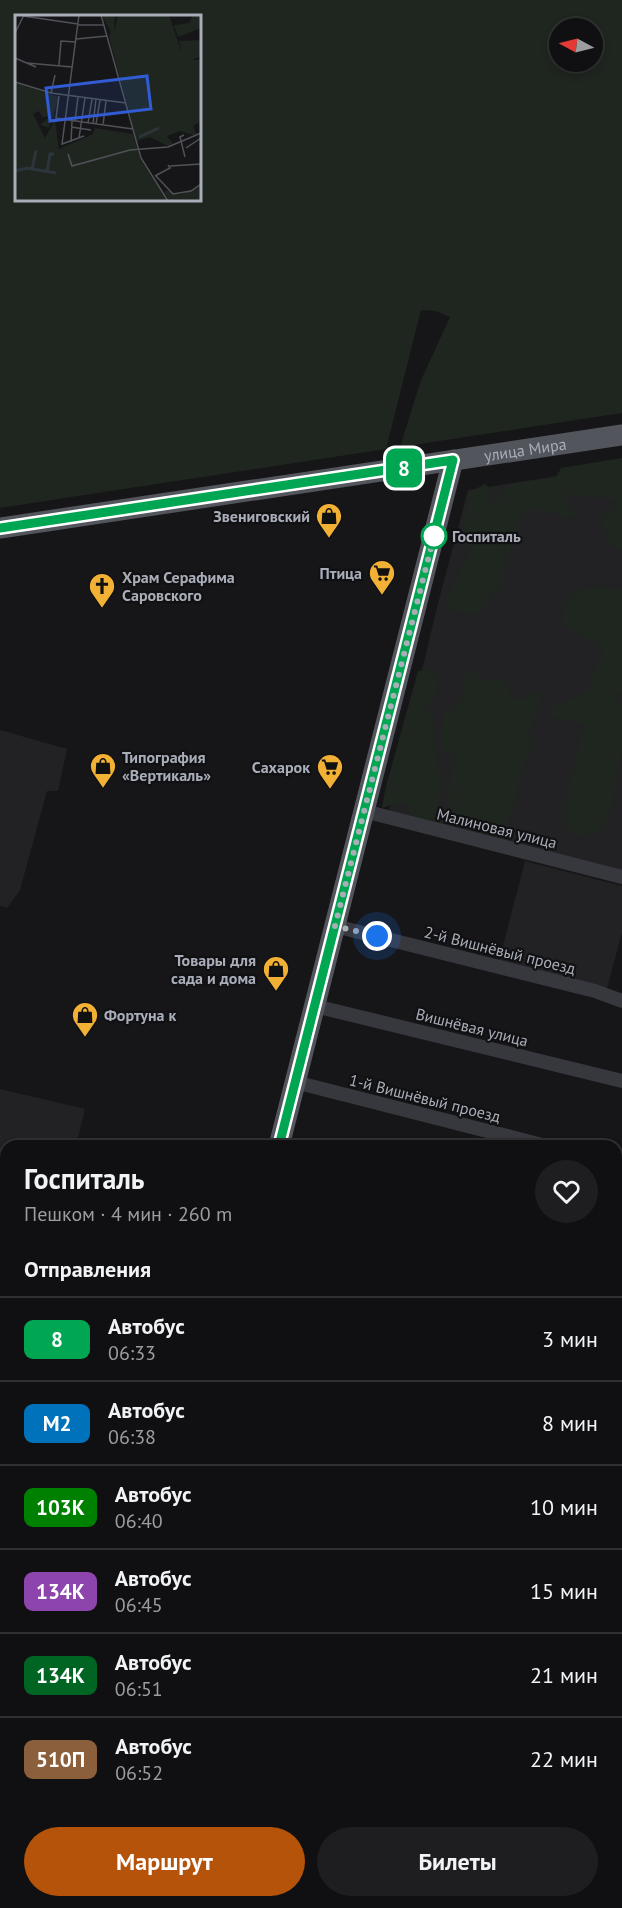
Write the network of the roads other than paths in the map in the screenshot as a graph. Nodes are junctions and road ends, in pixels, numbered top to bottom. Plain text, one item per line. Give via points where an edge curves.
1 (622, 435) edge
2 (453, 460) junction
3 (0, 528) edge
4 (364, 811) junction
5 (622, 877) edge
6 (335, 926) junction
7 (622, 1001) edge
8 (315, 1006) junction
9 (622, 1081) edge
10 (295, 1082) junction
11 (280, 1140) edge
12 (522, 1140) edge

1 - 2 main road, улица Мира
2 - 3 main road, улица Мира
2 - 4 main road
4 - 5 street, Малиновая улица
4 - 6 main road
6 - 7 street, 2-й Вишнёвый проезд
6 - 8 main road
8 - 9 street, Вишнёвая улица
8 - 10 main road
10 - 11 main road
10 - 12 street, 1-й Вишнёвый проезд

